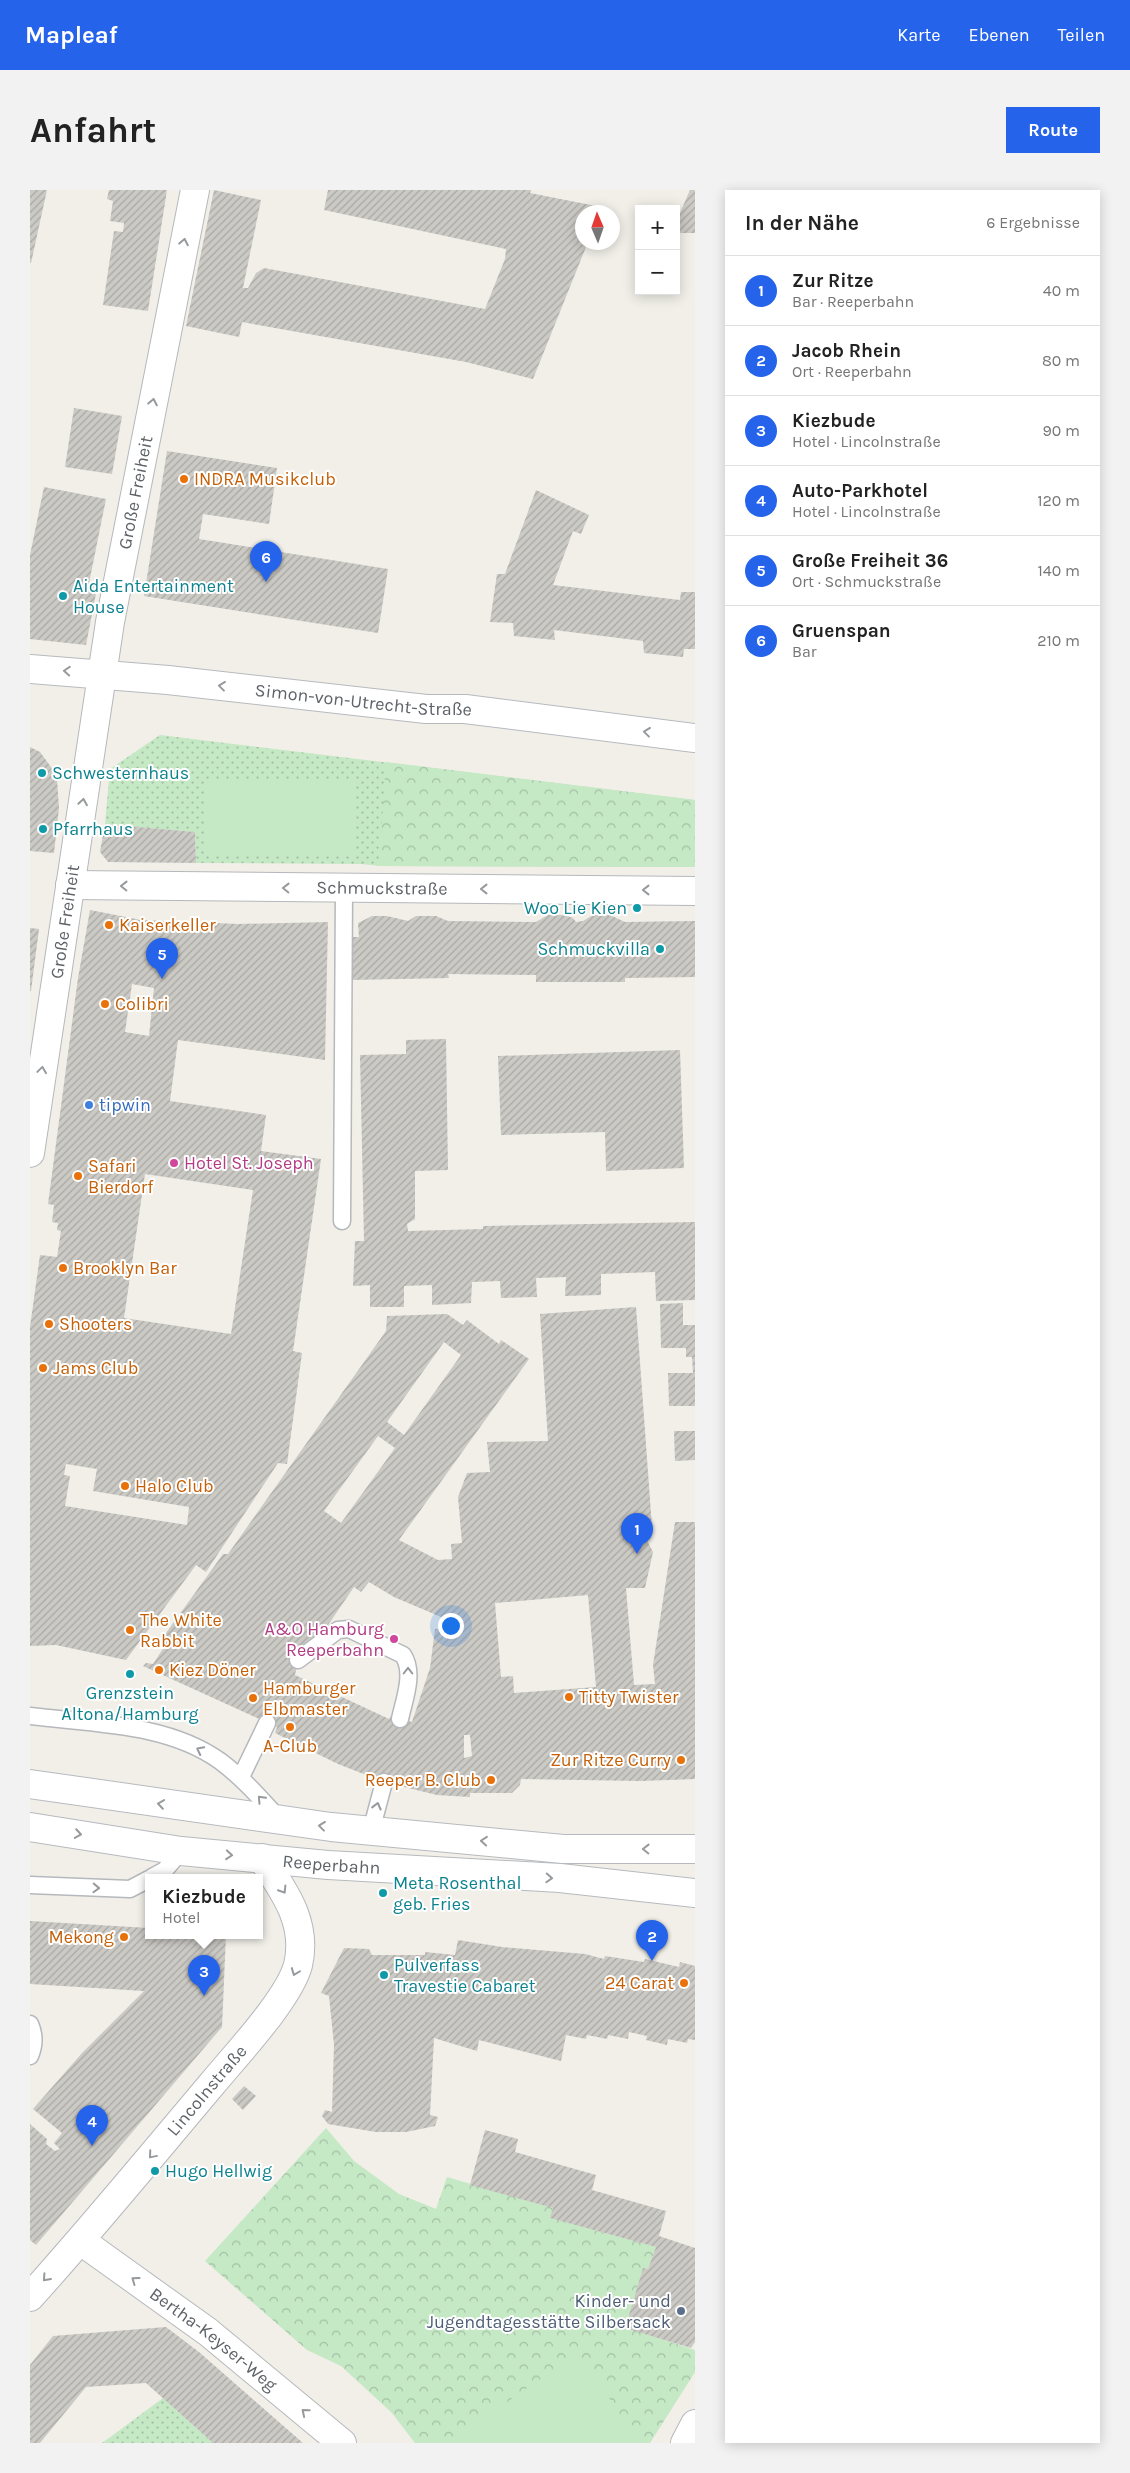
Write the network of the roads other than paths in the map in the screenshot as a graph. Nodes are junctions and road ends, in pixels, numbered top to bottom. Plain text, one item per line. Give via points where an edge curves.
1 (195, 190) edge
2 (30, 669) edge
3 (104, 673) junction
4 (695, 738) edge
5 (70, 885) junction
6 (344, 889) junction
7 (695, 891) edge
8 (30, 1153) edge
9 (342, 1221) dead end
10 (298, 1660) dead end
11 (30, 1716) edge
12 (400, 1719) dead end
13 (266, 1723) dead end
14 (241, 1777) junction
15 (384, 1782) dead end
16 (30, 1784) edge
17 (282, 1821) junction
18 (30, 1827) edge
19 (371, 1831) junction
20 (695, 1849) edge
21 (181, 1851) junction
22 (262, 1858) junction
23 (158, 1874) edge
24 (145, 1881) edge
25 (30, 1885) edge
26 (695, 1893) edge
27 (30, 2024) edge
28 (30, 2039) edge
29 (30, 2046) edge
30 (30, 2056) edge
31 (81, 2241) junction
32 (30, 2297) edge
33 (695, 2424) edge
34 (342, 2443) edge
35 (685, 2443) edge

3 -> 1 street, Große Freiheit via 110,622
3 -> 2 street, Simon-von-Utrecht-Straße
4 -> 3 street, Simon-von-Utrecht-Straße via 466,709 426,709
5 -> 3 street, Große Freiheit
6 -> 5 street, Schmuckstraße
8 -> 5 street, Große Freiheit
7 -> 6 street, Schmuckstraße
6 - 9 lane
12 -> 10 lane via 408,1685 408,1662 403,1655 349,1629 338,1630
14 -> 11 lane via 196,1748 151,1732
13 - 14 lane
17 -> 14 lane
19 -> 15 lane
17 -> 16 street, Reeperbahn
19 -> 17 street, Reeperbahn
18 -> 21 street, Reeperbahn
20 -> 19 street, Reeperbahn via 563,1849
21 -> 22 street, Reeperbahn
21 - 23 lane
22 -> 26 street, Reeperbahn via 328,1865 560,1878
22 -> 31 street, Lincolnstraße via 297,1917 300,1952 291,1982 245,2044
25 -> 24 lane via 130,1889
27 - 30 lane via 34,2032
28 - 29 lane
31 -> 32 street, Lincolnstraße
34 -> 31 street, Bertha-Keyser-Weg via 208,2332
33 - 35 street

